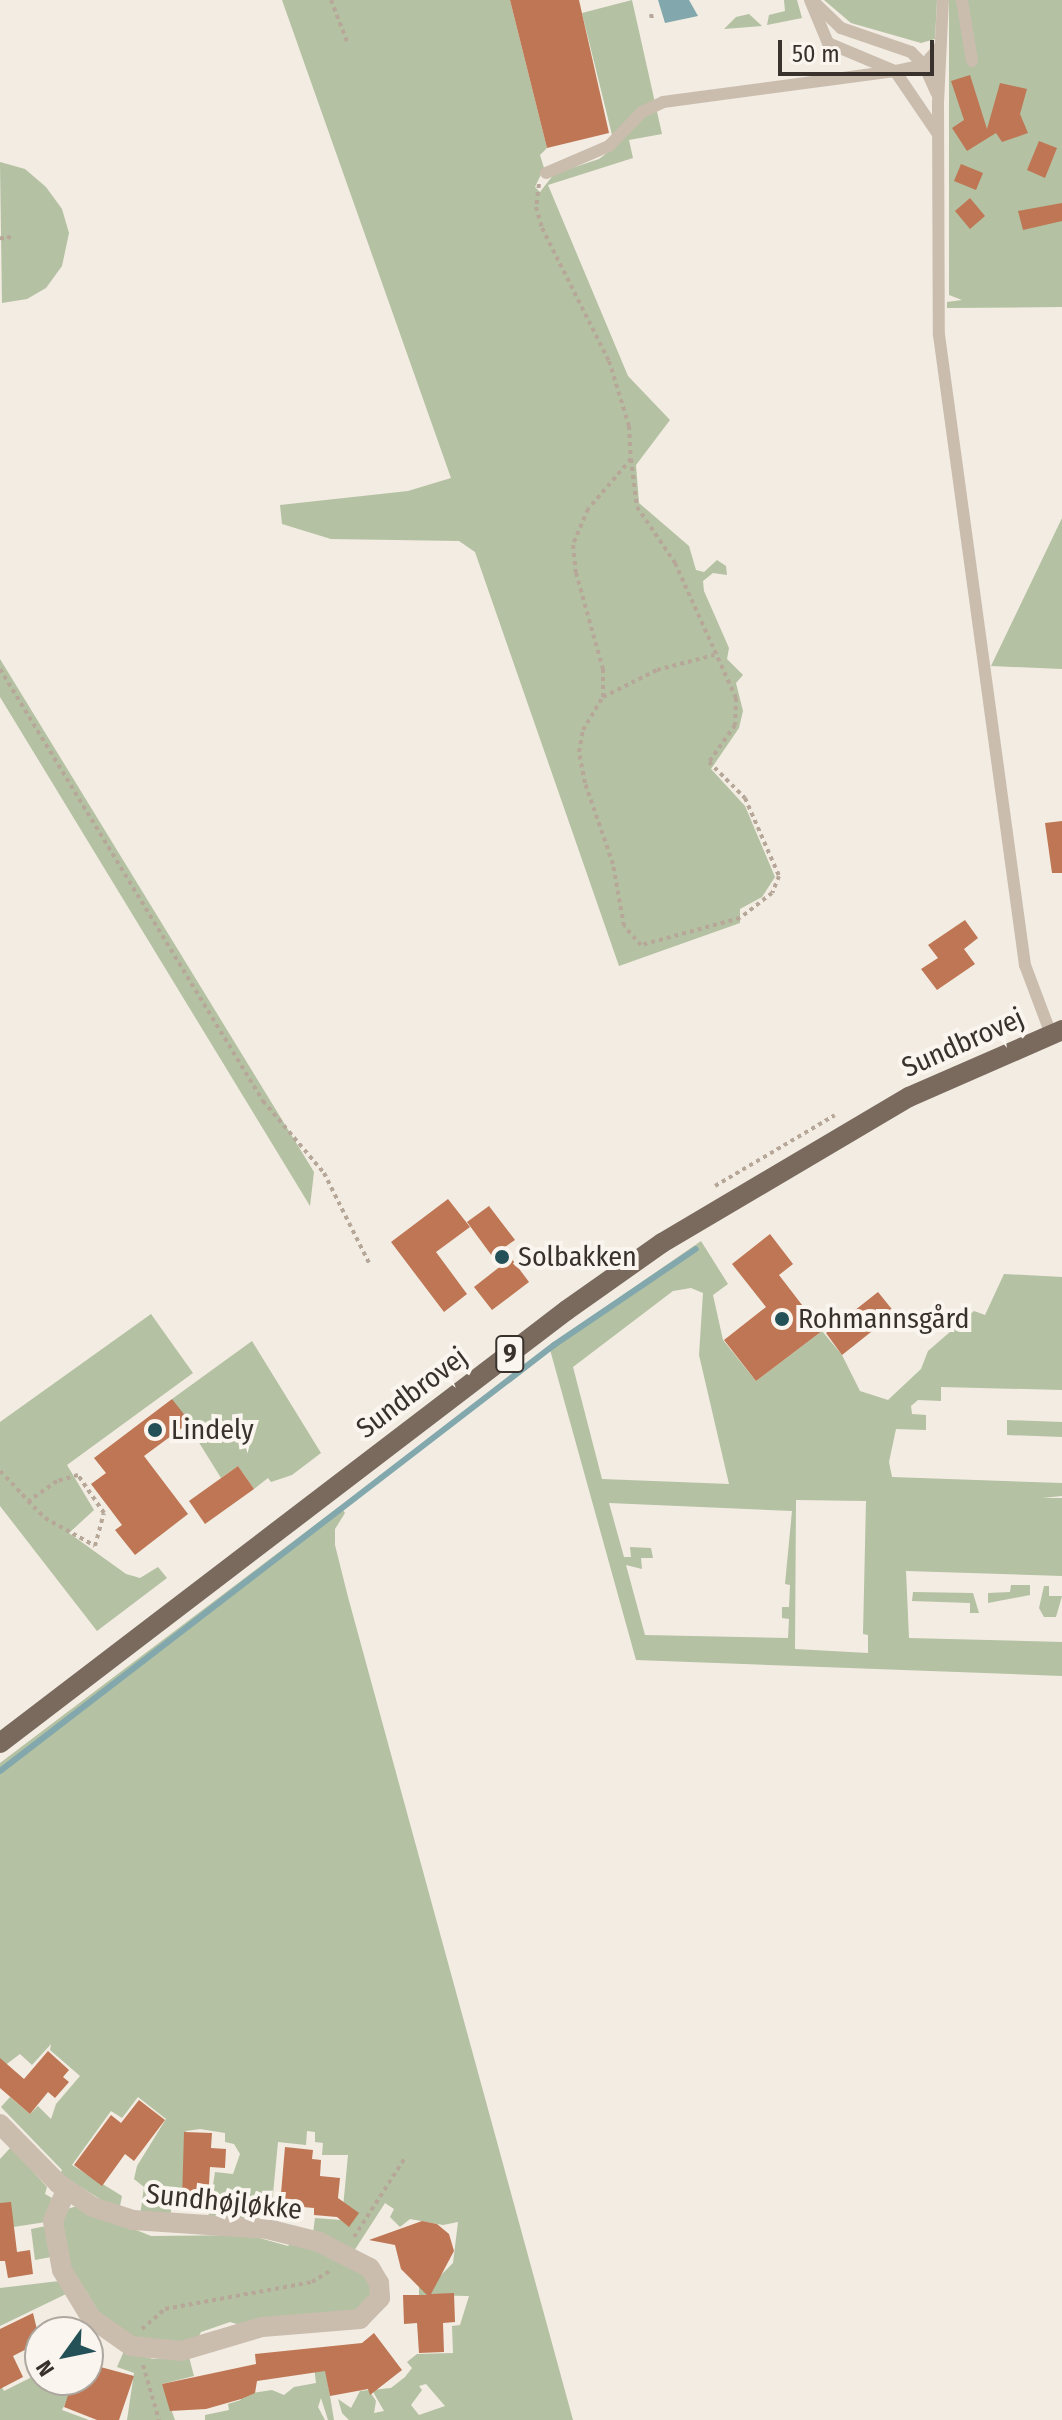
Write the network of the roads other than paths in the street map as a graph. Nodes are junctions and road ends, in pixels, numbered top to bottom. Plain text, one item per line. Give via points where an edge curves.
1 (812, 0) edge
2 (943, 0) edge
3 (962, 0) edge
4 (940, 46) junction
5 (972, 61) dead end
6 (924, 65) junction
7 (895, 71) junction
8 (938, 103) junction
9 (938, 134) junction
10 (546, 173) road end
11 (1056, 1032) edge
12 (0, 1743) edge
13 (0, 2124) edge
14 (66, 2190) junction

1 - 6 lane via 833,24 904,46
1 - 7 lane via 828,43
2 - 4 lane, Sundbrovej
3 - 5 lane
4 - 6 lane
4 - 8 lane, Sundbrovej
6 - 7 lane
6 - 8 lane
7 - 9 lane
7 - 10 lane via 663,102 642,112 609,146
8 - 9 lane, Sundbrovej
9 - 11 lane, Sundbrovej via 939,335 1025,965 1042,1014
11 - 12 main road, Sundbrovej / 9 via 909,1097 649,1252
13 - 14 street, Sundhøjløkke
14 - 14 street, Sundhøjløkke via 53,2221 66,2278 99,2326 139,2348 181,2351 262,2327 366,2316 378,2302 379,2283 370,2268 344,2253 267,2229 127,2219

